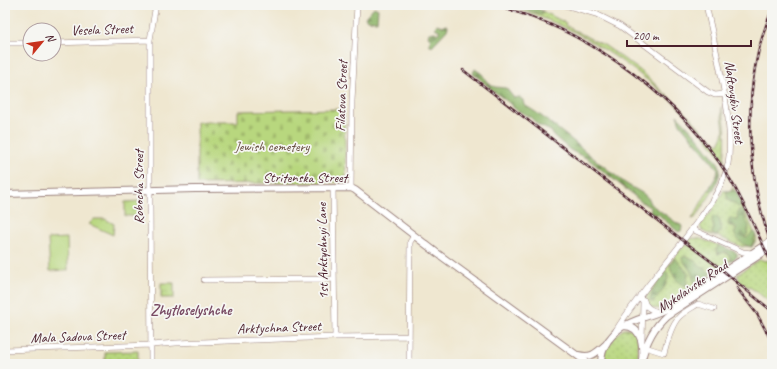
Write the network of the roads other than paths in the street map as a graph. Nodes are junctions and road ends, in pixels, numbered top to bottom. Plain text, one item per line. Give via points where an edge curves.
1 (357, 5) edge
2 (565, 5) edge
3 (706, 5) edge
4 (155, 10) dead end
5 (150, 40) junction
6 (22, 43) edge
7 (62, 43) edge
8 (5, 44) edge
9 (725, 94) junction
10 (333, 188) junction
11 (351, 188) junction
12 (150, 190) junction
13 (5, 194) edge
14 (692, 228) junction
15 (414, 236) junction
16 (772, 240) edge
17 (772, 247) edge
18 (752, 253) junction
19 (334, 279) junction
20 (204, 280) dead end
21 (642, 298) junction
22 (714, 309) dead end
23 (661, 312) junction
24 (642, 318) junction
25 (622, 326) junction
26 (613, 334) junction
27 (408, 336) junction
28 (335, 337) junction
29 (606, 344) junction
30 (151, 345) junction
31 (644, 346) junction
32 (5, 350) edge
33 (574, 354) junction
34 (642, 362) edge
35 (151, 364) edge
36 (409, 364) edge
37 (589, 364) edge
38 (601, 364) edge

1 - 11 street, Filatova Street
2 - 9 street via 596,14 620,26 708,92 715,95
3 - 9 street, Naftovykiv Street
4 - 5 street, Robocha Street
5 - 7 street, Vesela Street
5 - 12 street, Robocha Street
6 - 8 street
9 - 14 street, Naftovykiv Street via 730,133 728,165 713,200
10 - 11 main road, Stritenska Street
10 - 12 main road, Stritenska Street
10 - 19 street, 1st Arktychnyi Lane
11 - 15 main road, Stritenska Street
12 - 13 main road, Stritenska Street
12 - 30 street, Robocha Street
14 - 18 street via 742,252
14 - 21 street, Naftovykiv Street via 652,280
15 - 27 street via 410,242
15 - 33 main road, Stritenska Street
16 - 18 main road, Mykolaivske Road
17 - 31 main road, Mykolaivske Road via 666,316
18 - 23 main road, Mykolaivske Road
19 - 20 street
19 - 28 street, 1st Arktychnyi Lane
21 - 23 street via 652,310
21 - 24 street
21 - 26 street, Naftovykiv Street
22 - 31 street via 698,304 683,314 673,326 664,353
23 - 24 main road, Mykolaivske Road
24 - 25 main road, Mykolaivske Road
24 - 31 street
25 - 26 main road, Mykolaivske Road
25 - 31 main road via 630,326 636,330
26 - 29 main road, Mykolaivske Road
27 - 28 street, Arktychna Street
27 - 36 street
28 - 30 street, Arktychna Street
29 - 33 main road via 590,356
29 - 38 main road
30 - 32 street, Mala Sadova Street
30 - 35 street, Robocha Street
31 - 34 main road, Mykolaivske Road
33 - 37 main road, Stritenska Street

